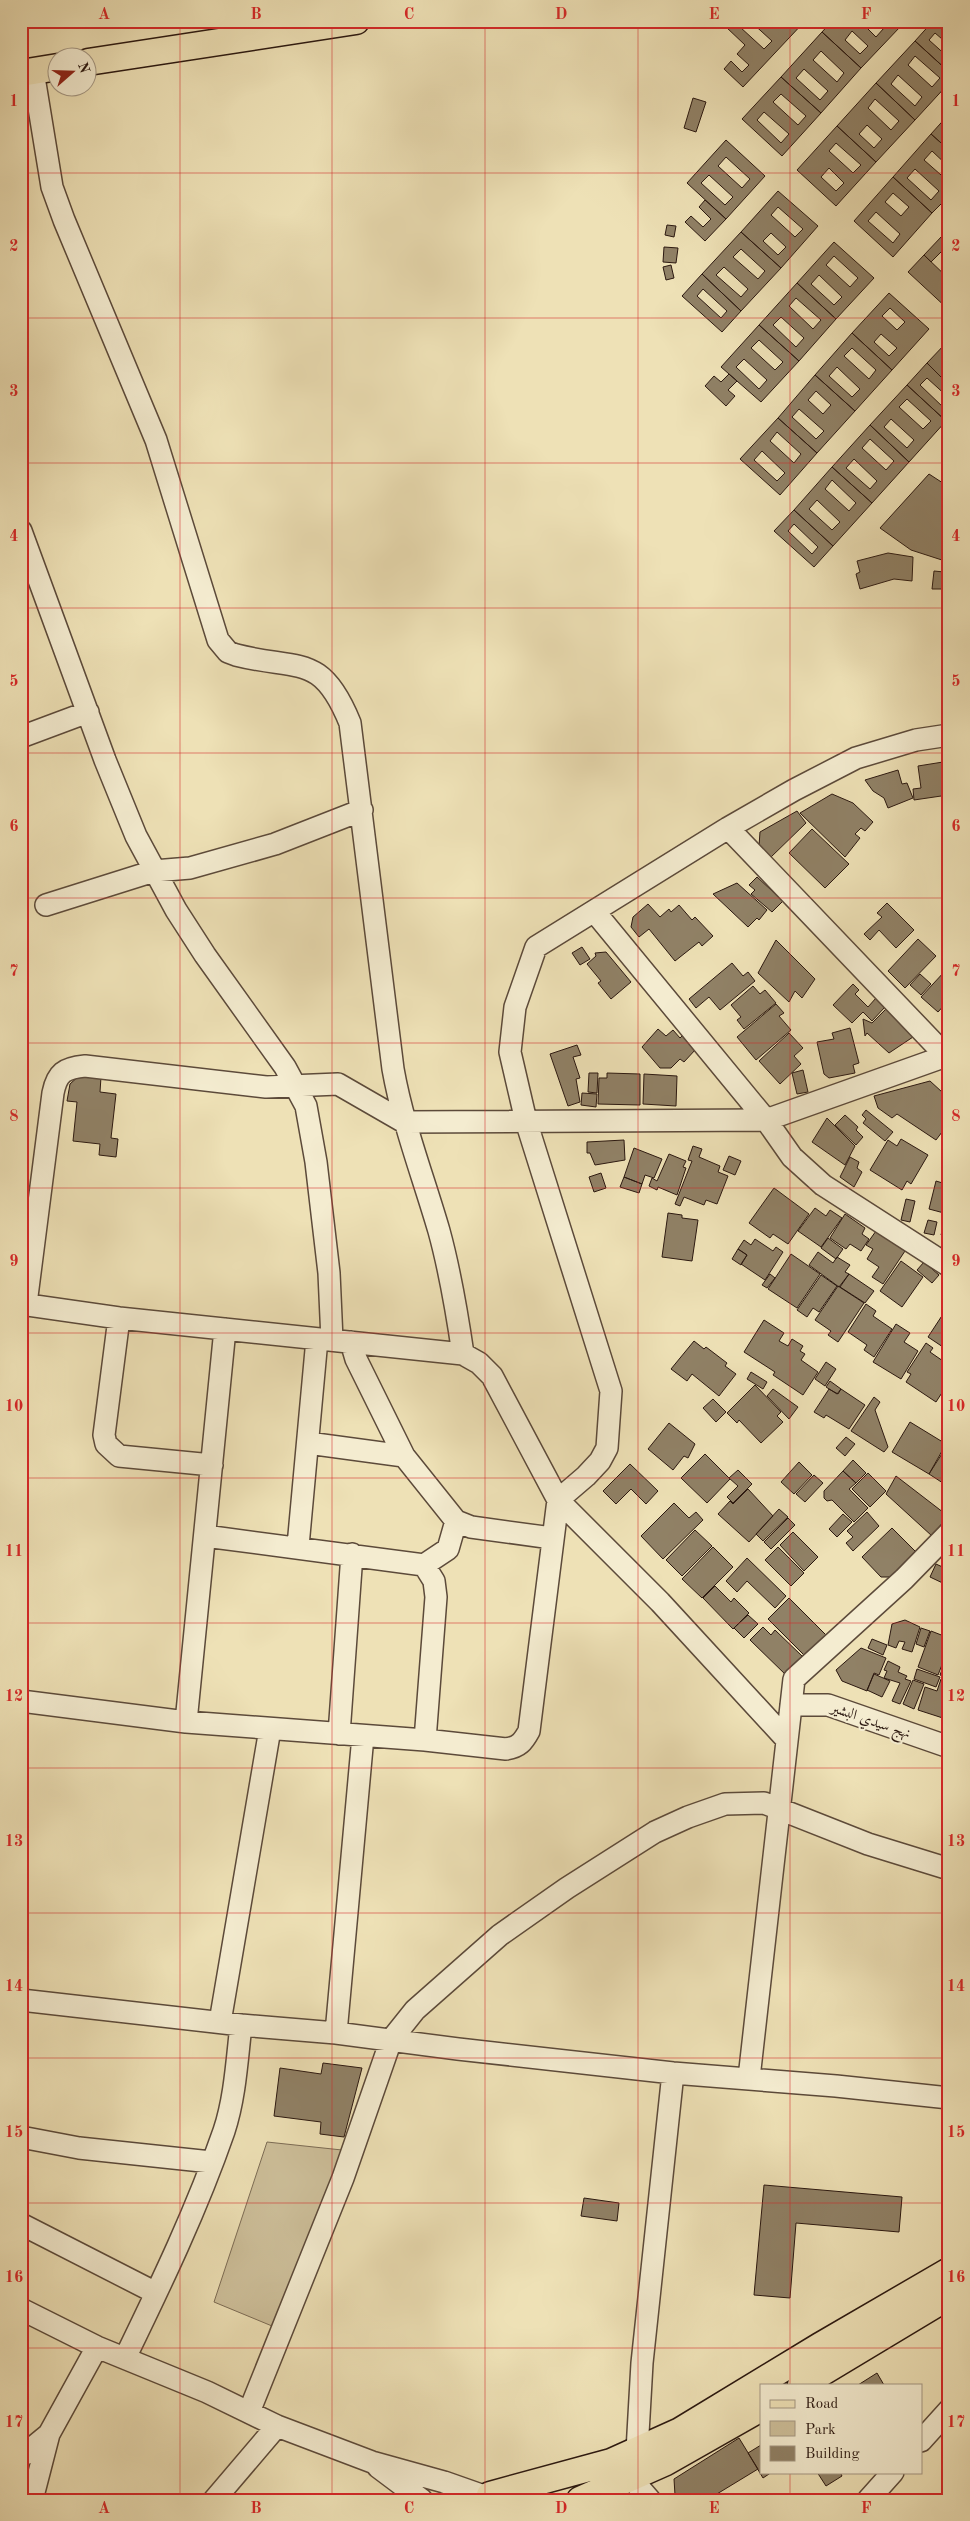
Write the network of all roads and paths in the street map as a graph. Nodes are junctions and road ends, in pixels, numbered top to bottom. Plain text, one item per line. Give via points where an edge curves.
1 (356, 21) edge
2 (98, 60) edge
3 (37, 71) edge
4 (21, 531) edge
5 (88, 712) junction
6 (949, 735) edge
7 (21, 738) edge
8 (362, 810) junction
9 (728, 828) junction
10 (154, 871) junction
11 (46, 905) dead end
12 (594, 911) junction
13 (947, 1058) edge
14 (296, 1087) junction
15 (766, 1120) junction
16 (526, 1121) junction
17 (404, 1122) junction
18 (949, 1266) edge
19 (24, 1304) edge
20 (119, 1318) junction
21 (225, 1329) junction
22 (333, 1340) junction
23 (463, 1354) junction
24 (308, 1443) junction
25 (404, 1456) junction
26 (212, 1465) junction
27 (558, 1500) junction
28 (456, 1522) junction
29 (949, 1533) edge
30 (205, 1536) junction
31 (552, 1538) junction
32 (298, 1546) junction
33 (352, 1554) junction
34 (424, 1565) junction
35 (21, 1700) edge
36 (791, 1705) junction
37 (186, 1722) junction
38 (270, 1729) junction
39 (339, 1734) junction
40 (363, 1736) junction
41 (426, 1740) junction
42 (787, 1740) junction
43 (949, 1747) edge
44 (779, 1810) junction
45 (949, 1869) edge
46 (21, 2000) edge
47 (220, 2022) junction
48 (241, 2026) junction
49 (336, 2033) junction
50 (391, 2040) junction
51 (673, 2073) junction
52 (749, 2078) junction
53 (949, 2098) edge
54 (21, 2137) edge
55 (211, 2162) junction
56 (21, 2224) edge
57 (949, 2271) edge
58 (156, 2293) junction
59 (949, 2296) edge
60 (21, 2308) edge
61 (97, 2347) junction
62 (125, 2358) junction
63 (803, 2384) edge
64 (760, 2409) edge
65 (949, 2410) edge
66 (249, 2412) junction
67 (277, 2426) junction
68 (49, 2434) junction
69 (922, 2440) edge
70 (637, 2450) junction
71 (21, 2457) edge
72 (372, 2462) junction
73 (891, 2474) edge
74 (631, 2478) junction
75 (485, 2498) edge
76 (32, 2500) edge
77 (214, 2500) edge
78 (422, 2500) edge
79 (580, 2500) edge
80 (650, 2500) edge
81 (868, 2500) edge

1 - 2 main road
3 - 8 street via 52,187 156,440 218,640 228,652 304,666 328,682 340,697 350,723
4 - 5 street
5 - 7 street
5 - 10 street via 125,811
6 - 9 street via 916,740 856,758
8 - 10 street via 275,844 190,868
8 - 17 street via 393,1069
9 - 12 street
9 - 13 street
10 - 11 street
10 - 14 street via 200,947
12 - 15 street
12 - 16 street via 536,947 515,1006 510,1052
13 - 15 street
14 - 17 street via 338,1084
14 - 19 street via 266,1088 85,1066 62,1071 56,1078 53,1093
14 - 22 street via 311,1124 329,1273
15 - 16 street
15 - 18 street via 792,1157 824,1185
16 - 17 street
16 - 27 street via 611,1391 607,1448 586,1476
17 - 23 street via 439,1230 453,1288
19 - 20 street
20 - 21 street
20 - 26 street via 104,1435 106,1444 119,1456
21 - 22 street
21 - 26 street
22 - 23 street
22 - 24 street
22 - 25 street via 356,1358
23 - 27 street via 492,1376
24 - 25 street
24 - 32 street
25 - 28 street
26 - 30 street
27 - 31 street
27 - 42 street via 660,1602
28 - 31 street
28 - 34 street via 448,1550
29 - 36 street via 904,1579 794,1679
30 - 32 street
30 - 37 street
31 - 41 street via 529,1731 523,1742 506,1749
32 - 33 street
33 - 34 street
33 - 39 street
34 - 41 street via 434,1581 436,1597
35 - 37 street
36 - 42 street
36 - 43 street, نهج سيدي البشير via 828,1705
37 - 38 street
38 - 39 street
38 - 47 street
39 - 40 street
40 - 41 street
40 - 49 street
42 - 44 street
44 - 45 street via 868,1844
44 - 50 street via 764,1803 724,1804 654,1832 500,1935 415,2010
44 - 52 street
46 - 47 street
47 - 48 street
48 - 49 street
48 - 55 street via 234,2084 224,2129
49 - 50 street
50 - 51 street
50 - 66 street via 343,2178
51 - 52 street
51 - 70 street via 642,2363
52 - 53 street
54 - 55 street via 79,2148
55 - 58 street
56 - 58 street
57 - 70 main road via 680,2431
58 - 62 street
59 - 63 main road
60 - 61 street
61 - 62 street
61 - 68 street
62 - 66 street
64 - 74 main road
65 - 69 street
66 - 67 street
67 - 72 street
67 - 77 street
68 - 71 street
68 - 76 street
70 - 75 main road via 583,2472 517,2486
72 - 75 street
72 - 78 street
73 - 81 street
74 - 79 main road
74 - 80 street

